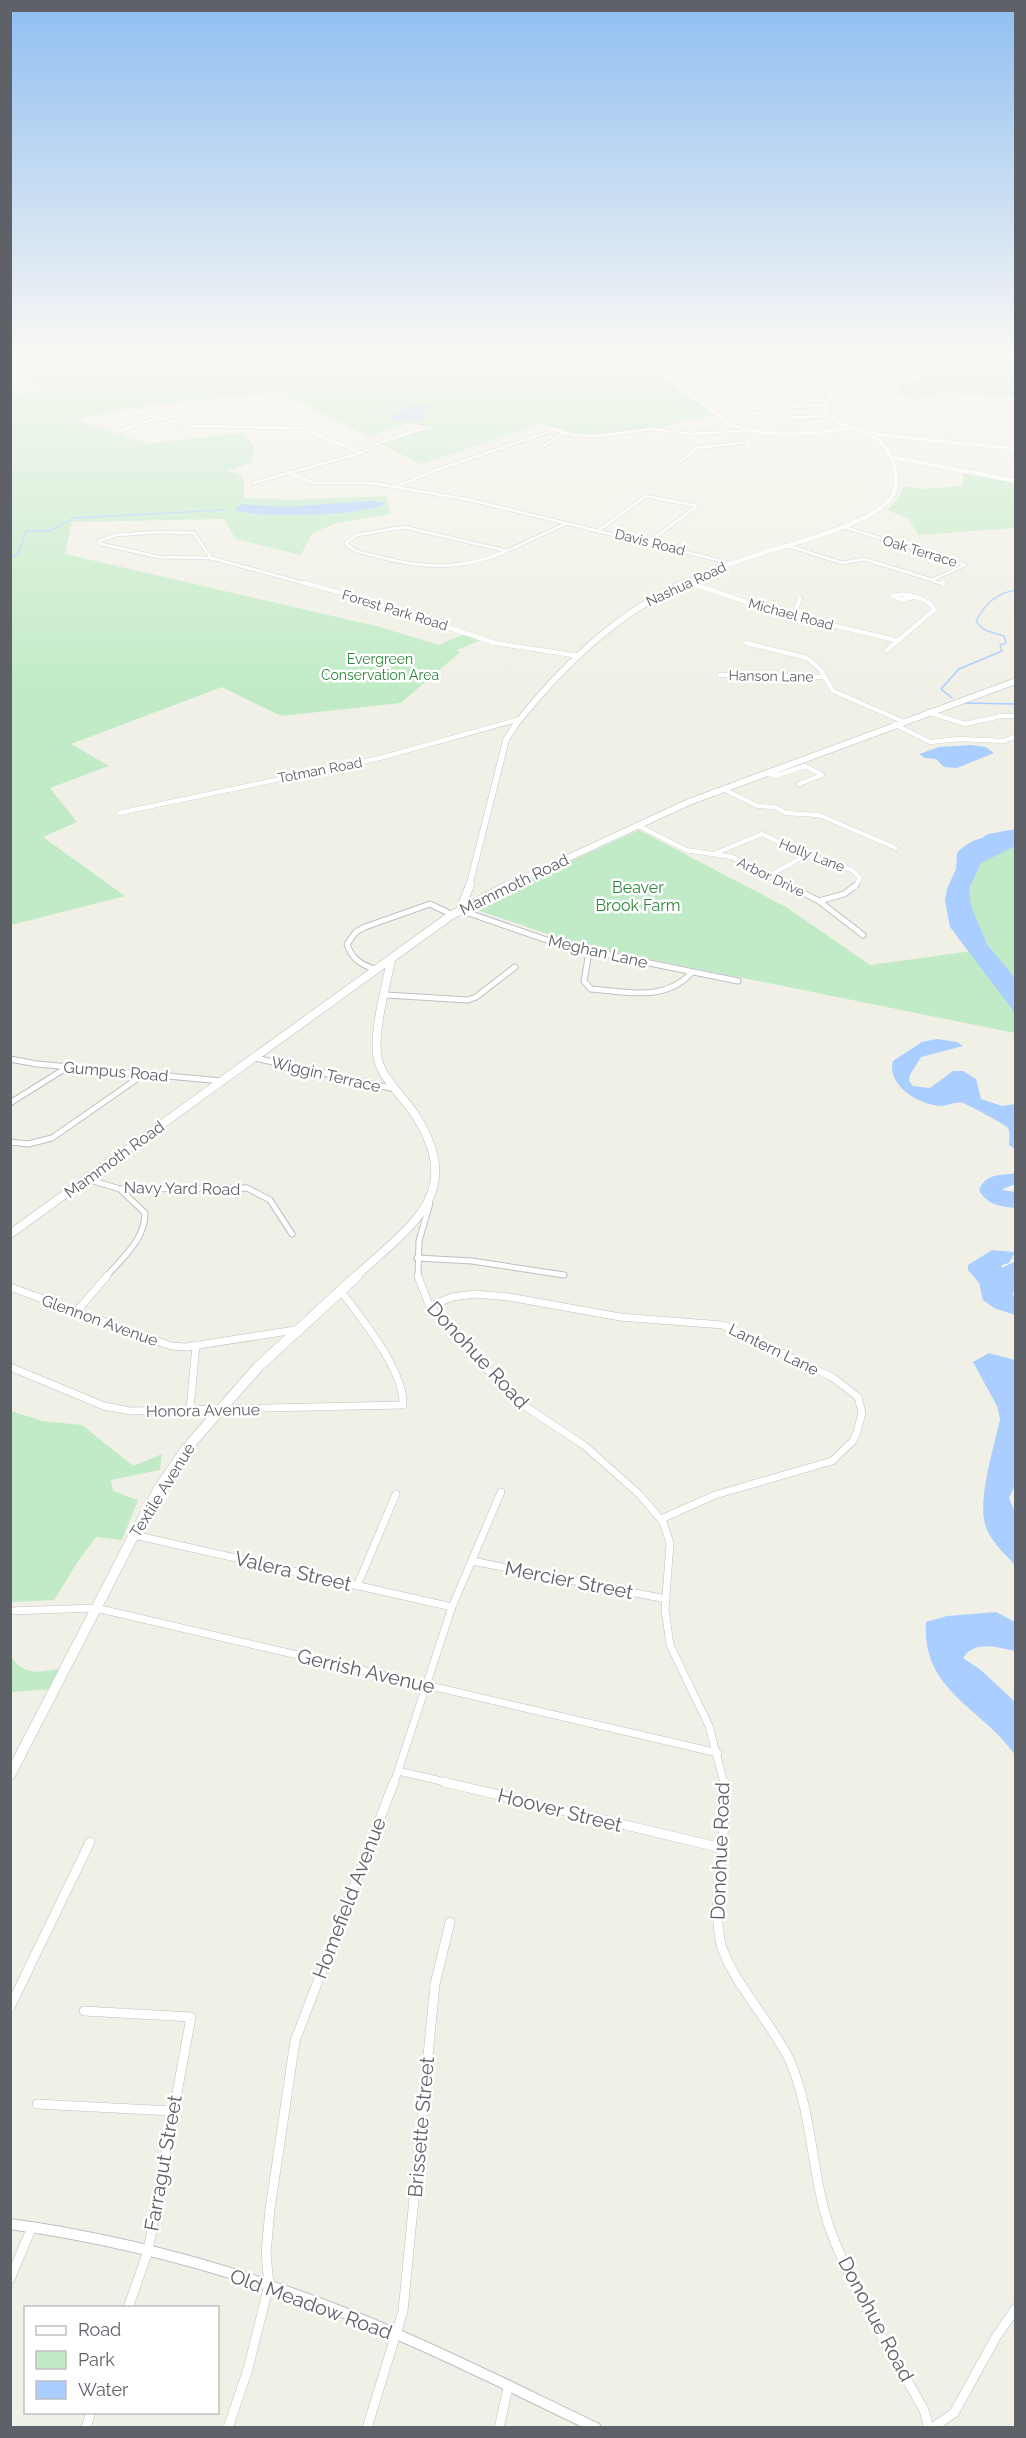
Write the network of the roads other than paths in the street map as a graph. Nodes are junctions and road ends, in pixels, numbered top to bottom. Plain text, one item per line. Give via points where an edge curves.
1 (315, 465) edge
2 (451, 465) edge
3 (893, 465) edge
4 (931, 465) edge
5 (287, 472) junction
6 (1016, 481) edge
7 (253, 483) dead end
8 (398, 487) junction
9 (568, 522) junction
10 (841, 526) junction
11 (599, 530) junction
12 (649, 542) junction
13 (786, 544) junction
14 (508, 550) junction
15 (211, 558) junction
16 (730, 563) junction
17 (932, 580) junction
18 (686, 582) junction
19 (944, 584) dead end
20 (913, 597) dead end
21 (800, 599) dead end
22 (793, 616) junction
23 (899, 641) junction
24 (746, 643) dead end
25 (887, 651) dead end
26 (579, 656) junction
27 (720, 675) dead end
28 (822, 678) junction
29 (1016, 681) edge
30 (927, 712) junction
31 (1016, 716) edge
32 (520, 719) junction
33 (902, 721) junction
34 (894, 724) junction
35 (1016, 736) edge
36 (766, 773) junction
37 (800, 784) dead end
38 (723, 789) junction
39 (119, 813) dead end
40 (637, 825) junction
41 (896, 848) dead end
42 (716, 853) junction
43 (806, 855) junction
44 (770, 876) junction
45 (819, 901) junction
46 (456, 912) junction
47 (863, 935) dead end
48 (589, 952) junction
49 (391, 960) junction
50 (515, 967) dead end
51 (376, 970) junction
52 (692, 972) junction
53 (388, 977) junction
54 (366, 978) junction
55 (738, 981) dead end
56 (386, 995) junction
57 (255, 1058) junction
58 (10, 1059) edge
59 (67, 1067) junction
60 (145, 1074) junction
61 (222, 1081) junction
62 (397, 1089) junction
63 (10, 1102) edge
64 (10, 1142) edge
65 (87, 1179) junction
66 (120, 1189) junction
67 (430, 1203) junction
68 (10, 1234) edge
69 (292, 1234) dead end
70 (417, 1258) junction
71 (564, 1275) dead end
72 (10, 1287) edge
73 (341, 1291) junction
74 (430, 1306) junction
75 (76, 1312) junction
76 (298, 1330) junction
77 (196, 1345) junction
78 (10, 1368) edge
79 (220, 1408) junction
80 (190, 1409) junction
81 (501, 1492) dead end
82 (396, 1494) dead end
83 (661, 1519) junction
84 (134, 1535) junction
85 (472, 1561) junction
86 (357, 1586) junction
87 (666, 1599) junction
88 (452, 1607) junction
89 (96, 1608) junction
90 (10, 1611) edge
91 (426, 1685) junction
92 (718, 1754) junction
93 (398, 1771) junction
94 (10, 1775) edge
95 (90, 1842) dead end
96 (722, 1848) junction
97 (450, 1922) dead end
98 (10, 2007) edge
99 (84, 2011) dead end
100 (37, 2104) dead end
101 (172, 2111) junction
102 (10, 2224) edge
103 (32, 2227) junction
104 (148, 2251) junction
105 (10, 2279) edge
106 (269, 2285) junction
107 (128, 2306) edge
108 (1016, 2308) edge
109 (394, 2333) junction
110 (508, 2388) junction
111 (228, 2427) edge
112 (367, 2427) edge
113 (499, 2427) edge
114 (596, 2427) edge
115 (931, 2427) edge

1 - 5 street
2 - 8 street
3 - 10 main road, Nashua Road via 897,484 893,496 870,514
4 - 6 main road
5 - 7 street
5 - 8 street, Davis Road via 314,483
8 - 9 street, Davis Road
9 - 11 street, Davis Road
9 - 14 street
10 - 13 main road, Nashua Road
10 - 17 street, Oak Terrace via 965,565
11 - 12 street, Davis Road
11 - 12 street via 646,496 697,506
12 - 16 street, Davis Road
13 - 16 main road, Nashua Road
13 - 17 street, Oak Terrace via 842,563 864,558
14 - 14 street via 473,562 429,569 355,550 346,543 357,535 406,527
15 - 15 street, Forest Park Road via 196,534 190,532 107,535 99,540 100,544 146,555
15 - 26 street, Forest Park Road via 377,603 495,643
16 - 18 main road, Nashua Road
17 - 19 street, Oak Terrace
18 - 22 street, Michael Road
18 - 26 main road, Nashua Road via 623,617
20 - 23 street via 935,609
21 - 22 street
22 - 23 street, Michael Road
23 - 25 street
24 - 28 street via 807,658 820,669
26 - 32 main road, Nashua Road
27 - 28 street, Hanson Lane
28 - 33 street via 833,691
29 - 30 main road, Mammoth Road
30 - 31 street via 965,723 999,715
30 - 33 main road, Mammoth Road
32 - 39 street, Totman Road via 365,761
32 - 46 main road, Nashua Road via 501,753 468,892
33 - 34 main road, Mammoth Road
34 - 35 street via 930,742 1004,741
34 - 36 main road, Mammoth Road
36 - 37 street via 775,776 805,766 822,775
36 - 38 main road, Mammoth Road
38 - 40 main road, Mammoth Road
38 - 41 street via 758,806 819,815
40 - 42 street, Arbor Drive via 686,850
40 - 46 main road, Mammoth Road
42 - 43 street, Holly Lane via 758,834
42 - 44 street, Arbor Drive
43 - 44 street
43 - 45 street, Holly Lane via 852,870 860,878 857,885 841,895
44 - 45 street, Arbor Drive
45 - 47 street, Arbor Drive
46 - 48 street, Meghan Lane
46 - 49 main road, Mammoth Road
46 - 51 street, Meghan Lane via 430,904 356,932 347,944 353,960
48 - 52 street, Meghan Lane
48 - 52 street via 584,981 591,989 663,991 683,982
49 - 51 main road, Mammoth Road
49 - 53 main road
50 - 56 street via 468,1000
51 - 54 main road, Mammoth Road
52 - 55 street, Meghan Lane
53 - 54 main road
53 - 56 main road
54 - 57 main road, Mammoth Road
56 - 62 main road via 378,1057
57 - 61 main road, Mammoth Road
57 - 62 street, Wiggin Terrace
58 - 59 street, Gumpus Road
59 - 60 street, Gumpus Road
59 - 63 street
60 - 61 street, Gumpus Road
60 - 64 street via 52,1138 28,1144
61 - 65 main road, Mammoth Road
62 - 67 main road via 422,1124 435,1153 436,1182
65 - 66 street, Navy Yard Road
65 - 68 main road, Mammoth Road
66 - 69 street, Navy Yard Road via 247,1188 270,1200
66 - 75 street via 145,1213 141,1236
67 - 70 street, Donohue Road
67 - 73 main road, Textile Avenue
70 - 71 street via 488,1262
70 - 74 street, Donohue Road via 420,1287
72 - 75 street, Glennon Avenue
73 - 76 main road, Textile Avenue
73 - 79 street, Honora Avenue via 373,1333 405,1393 404,1405
74 - 83 street, Donohue Road via 514,1399 585,1446
74 - 83 street, Lantern Lane via 460,1295 484,1294 620,1317 723,1325 832,1377 858,1397 862,1413 857,1432 832,1461 715,1495
75 - 77 street, Glennon Avenue via 158,1343
76 - 77 street, Glennon Avenue
76 - 79 main road, Textile Avenue
77 - 80 street
78 - 80 street, Honora Avenue via 115,1409
79 - 80 street, Honora Avenue
79 - 84 main road, Textile Avenue via 168,1474
81 - 85 street, Homefield Avenue
82 - 86 street
83 - 87 street, Donohue Road via 670,1543
84 - 86 street, Valera Street
84 - 89 main road, Textile Avenue
85 - 87 street, Mercier Street
85 - 88 street, Homefield Avenue
86 - 88 street, Valera Street
87 - 92 street, Donohue Road via 670,1645
88 - 91 street, Homefield Avenue
89 - 90 street, Gerrish Avenue
89 - 91 street, Gerrish Avenue
89 - 94 main road, Textile Avenue
91 - 92 street, Gerrish Avenue
91 - 93 street, Homefield Avenue
92 - 96 street, Donohue Road via 726,1803
93 - 96 street, Hoover Street
93 - 106 street, Homefield Avenue via 295,2041 268,2231
95 - 98 street
96 - 115 street, Donohue Road via 716,1908 720,1942 790,2062 835,2242
97 - 109 street, Brissette Street via 435,1984 403,2311
99 - 101 street, Farragut Street via 191,2017
100 - 101 street
101 - 104 street, Farragut Street
102 - 103 street, Old Meadow Road
103 - 104 street, Old Meadow Road
103 - 105 street
104 - 106 street, Old Meadow Road
104 - 107 street, Farragut Street
106 - 109 street, Old Meadow Road
106 - 111 street, Homefield Avenue via 248,2369
108 - 115 street via 954,2413
109 - 110 street, Old Meadow Road
109 - 112 street, Brissette Street
110 - 113 street
110 - 114 street, Old Meadow Road

